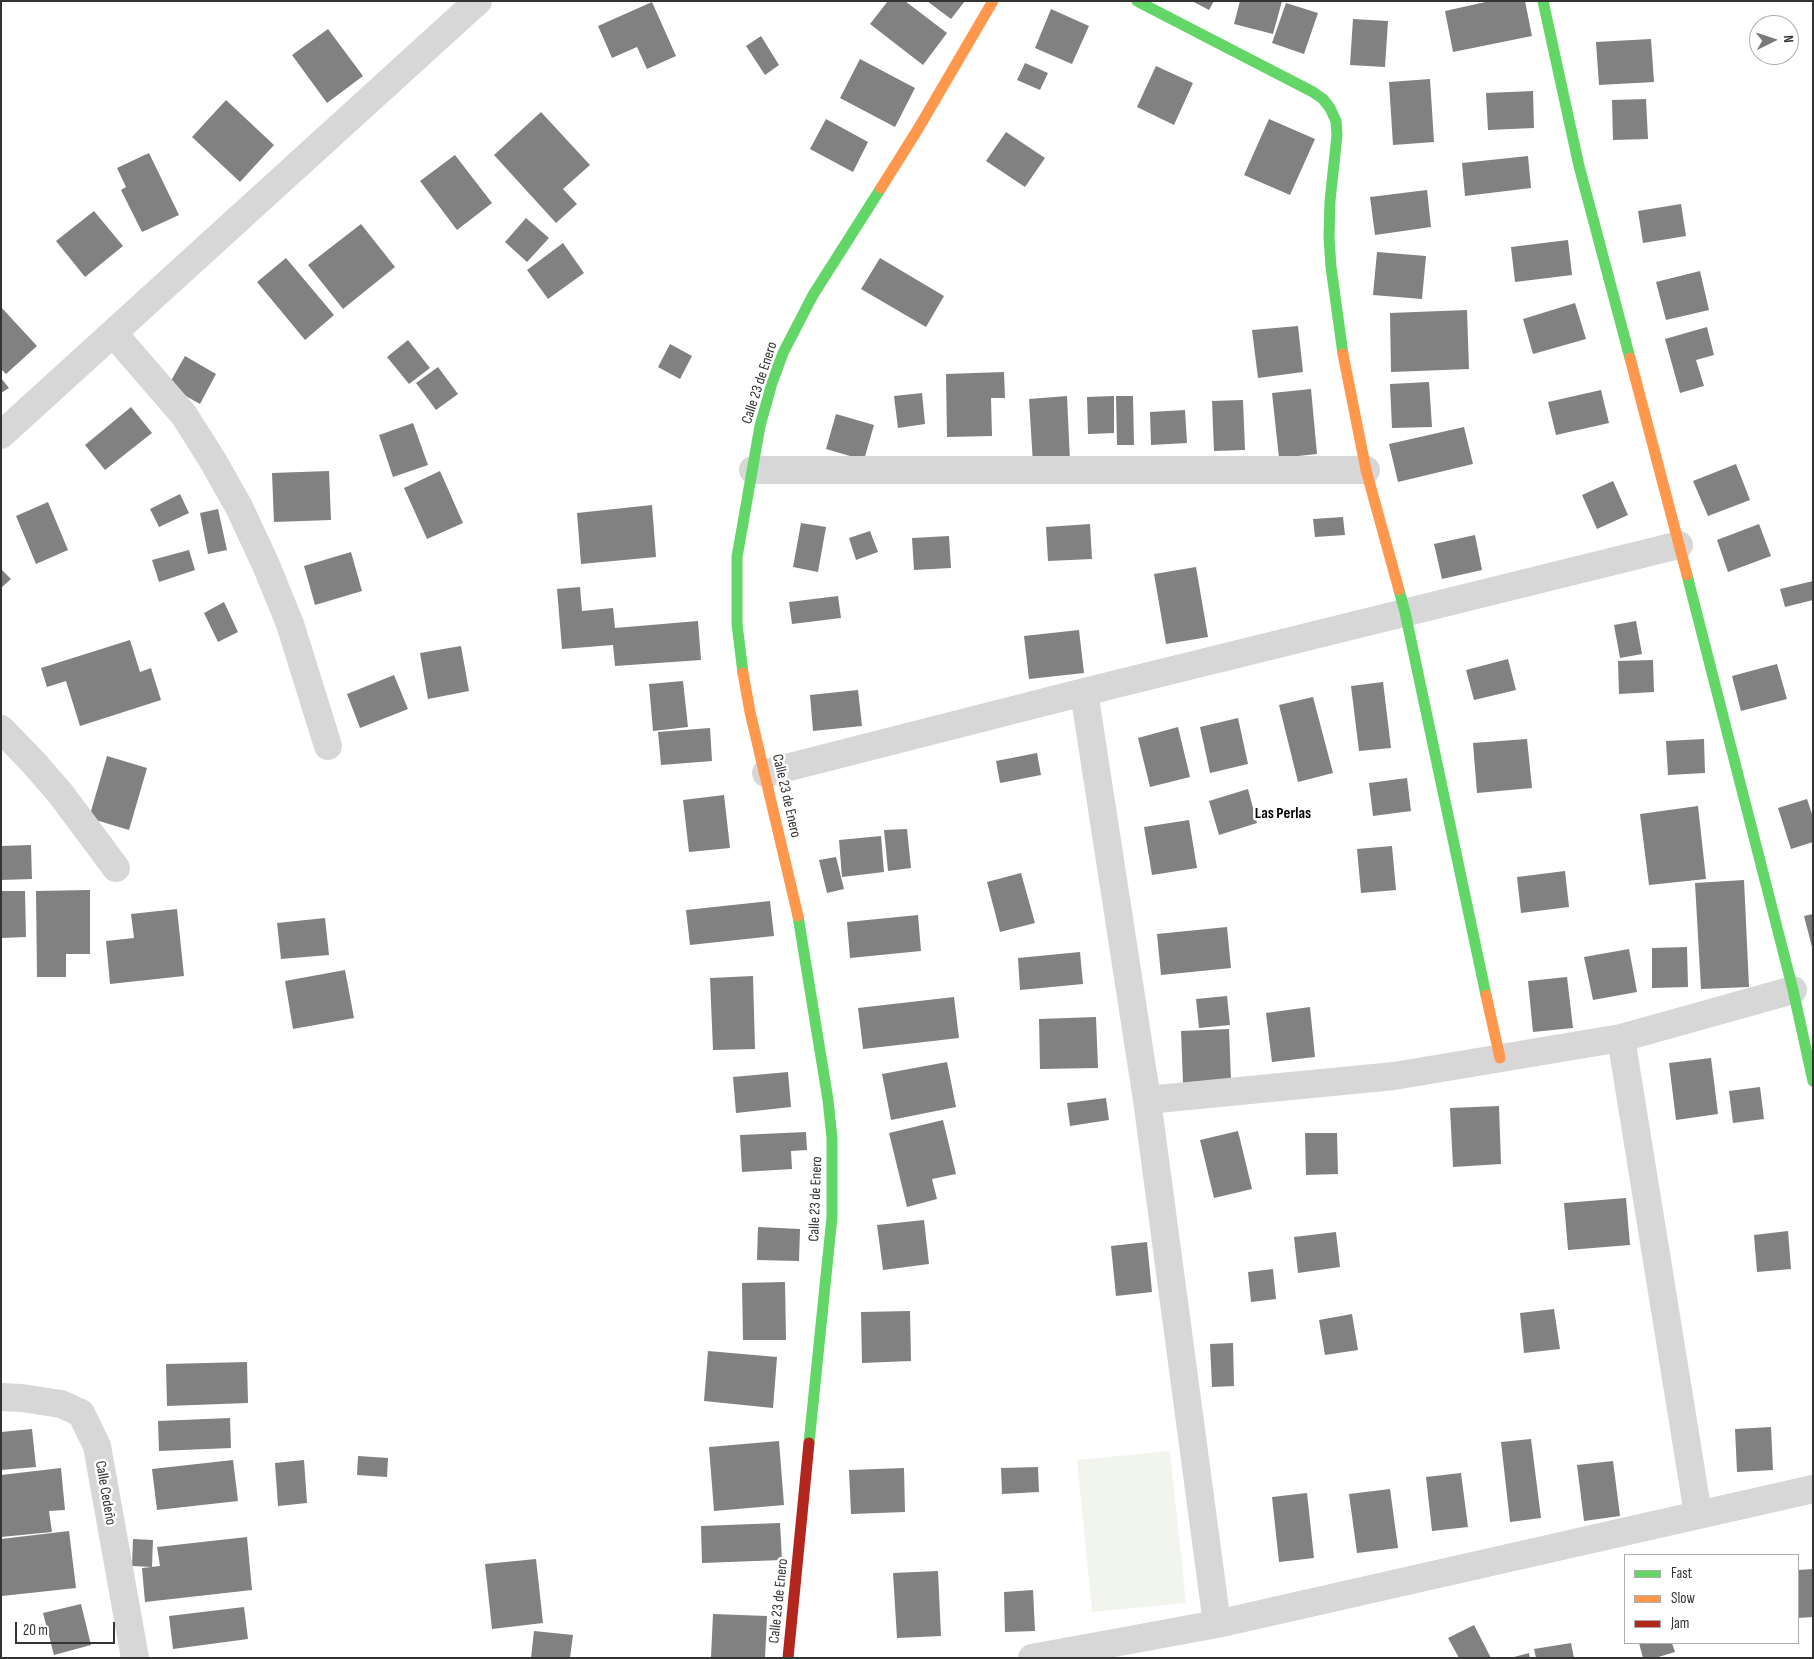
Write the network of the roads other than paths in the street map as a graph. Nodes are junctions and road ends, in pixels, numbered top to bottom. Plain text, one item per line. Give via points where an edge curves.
1 (478, 1) edge
2 (993, 1) edge
3 (1137, 1) edge
4 (1543, 1) edge
5 (114, 333) junction
6 (1, 434) edge
7 (753, 470) junction
8 (1366, 470) junction
9 (1679, 545) junction
10 (1405, 612) junction
11 (1084, 692) junction
12 (1, 729) edge
13 (328, 746) dead end
14 (766, 773) junction
15 (116, 868) dead end
16 (1792, 990) junction
17 (1621, 1038) junction
18 (1500, 1058) junction
19 (1813, 1081) edge
20 (1147, 1100) junction
21 (1, 1397) edge
22 (1813, 1489) edge
23 (1698, 1514) junction
24 (1217, 1624) junction
25 (135, 1658) edge
26 (788, 1658) edge
27 (1032, 1658) edge

1 - 5 street
2 - 7 street, Calle 23 de Enero via 797,324 772,383 760,426
3 - 8 street via 1313,92 1330,108 1336,121 1337,136 1330,201 1331,268 1343,358
4 - 9 street via 1581,176
5 - 6 street
5 - 13 street via 184,415 239,508 290,624
7 - 8 street
7 - 14 street, Calle 23 de Enero via 737,557 737,616 750,712
8 - 10 street
9 - 10 street
9 - 16 street
10 - 11 street
10 - 18 street
11 - 14 street
11 - 20 street
12 - 15 street via 60,793
14 - 26 street, Calle 23 de Enero via 795,900 822,1062 832,1138 833,1177 829,1257
16 - 17 street
16 - 19 street
17 - 18 street
17 - 23 street
18 - 20 street via 1394,1076
20 - 24 street
21 - 25 street, Calle Cedeño via 61,1404 81,1413 97,1446
22 - 23 street
23 - 24 street
24 - 27 street

